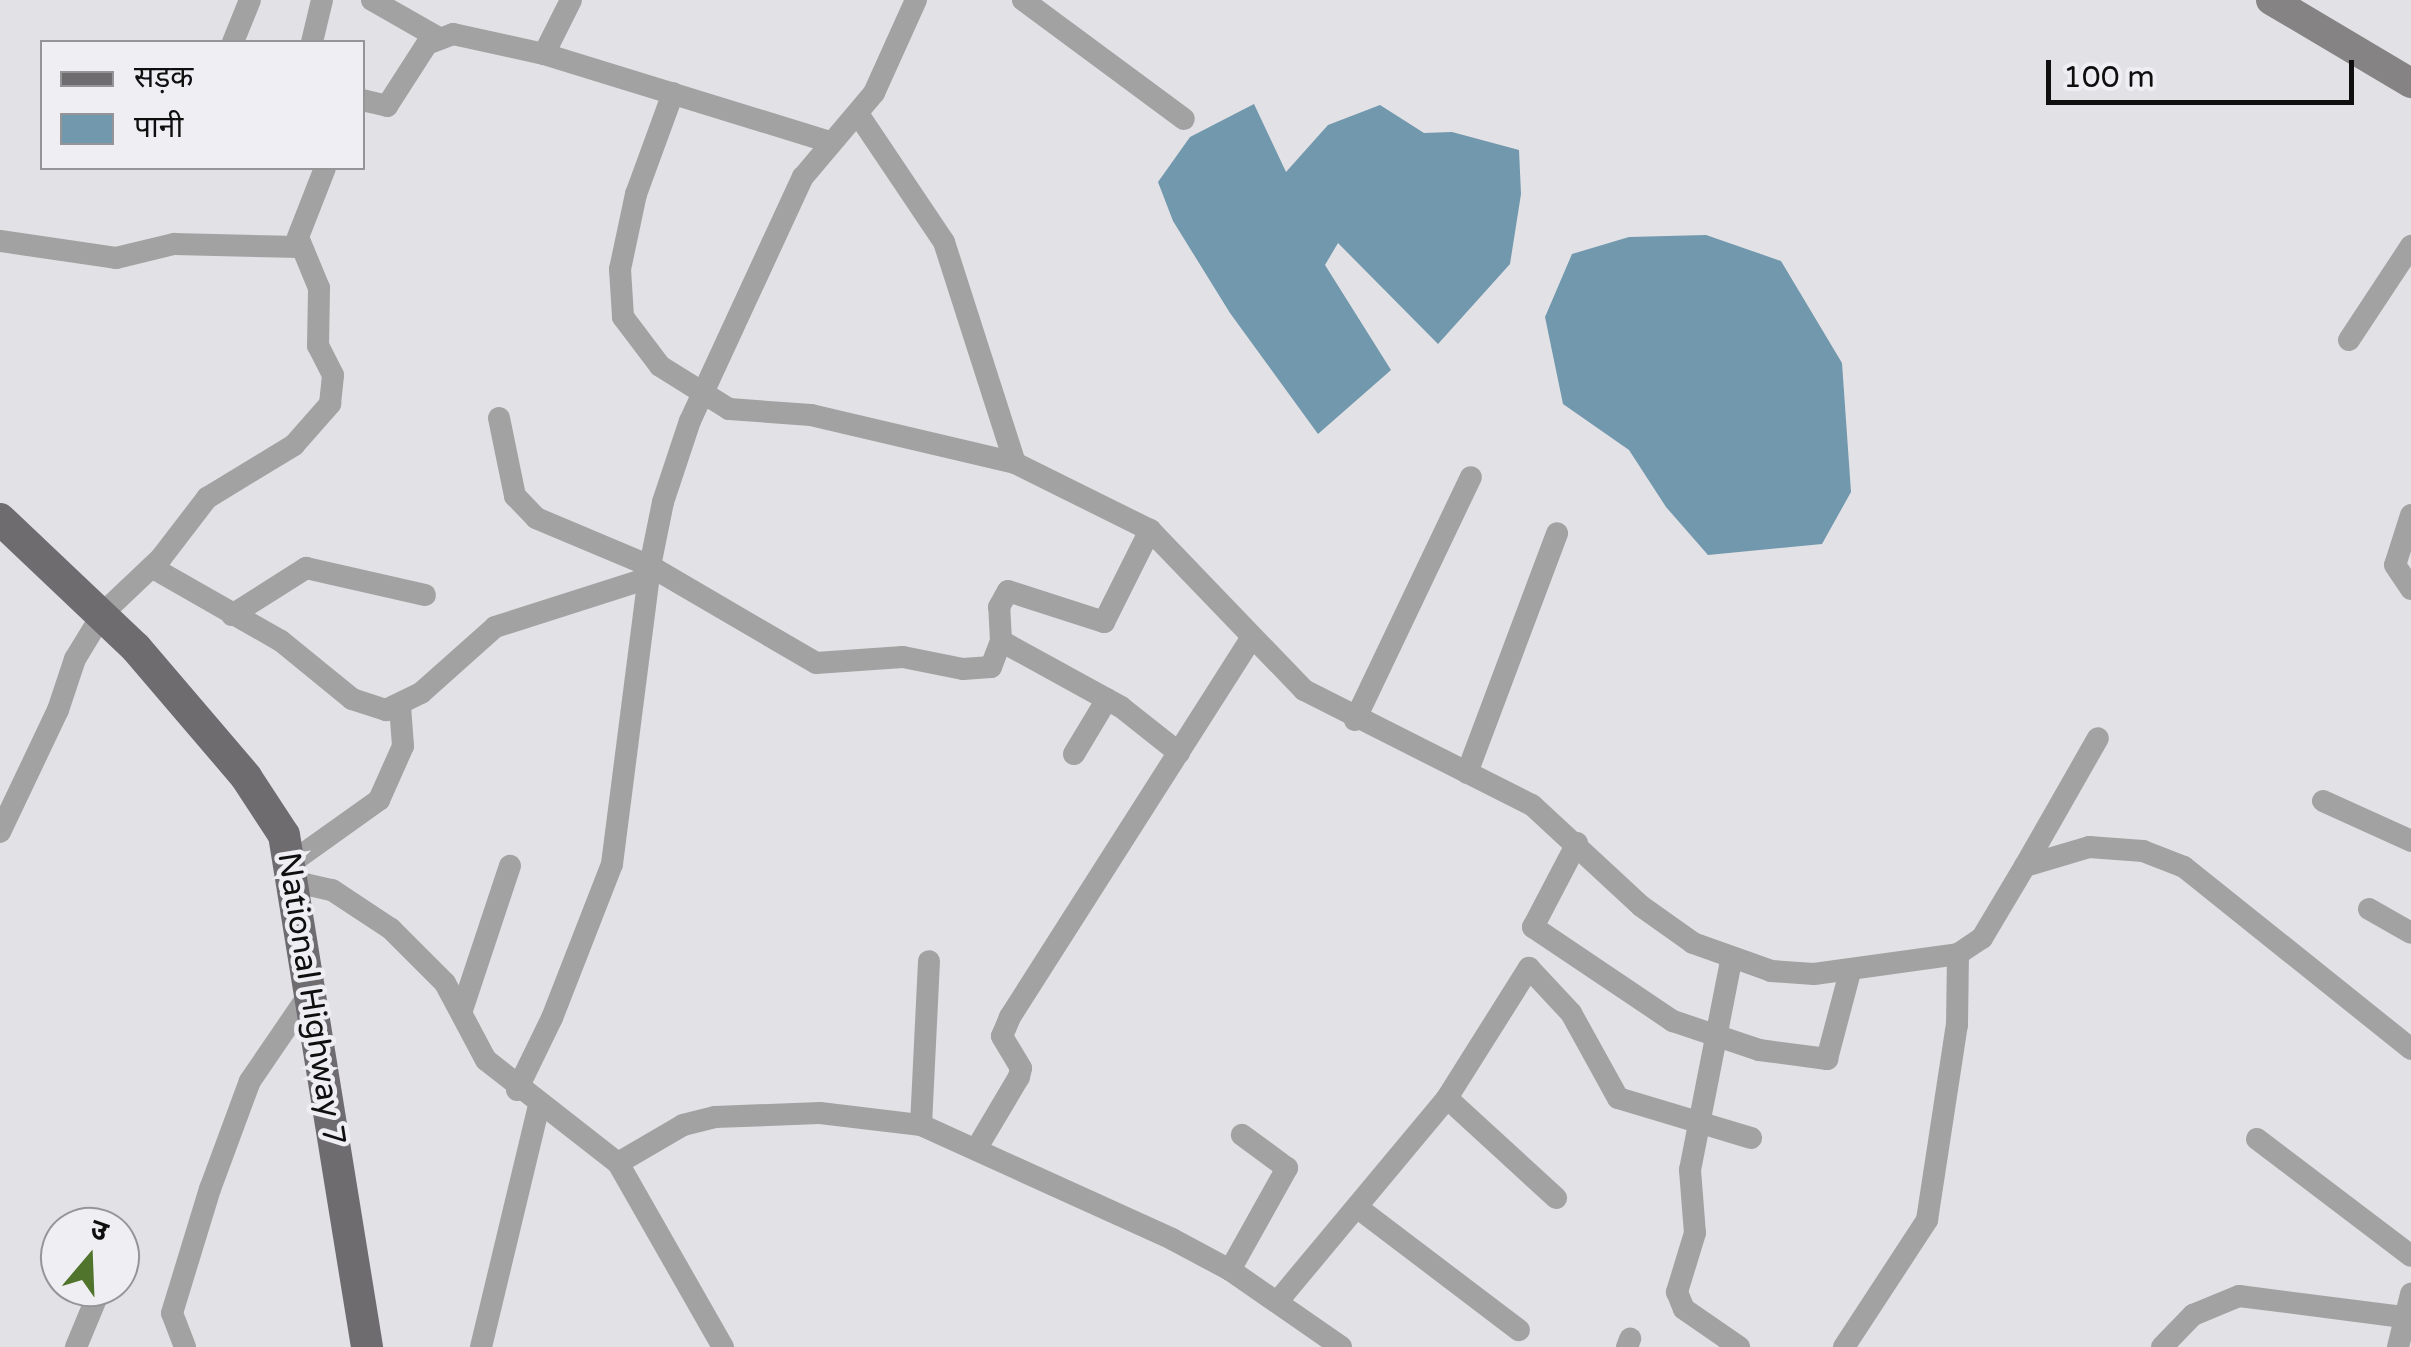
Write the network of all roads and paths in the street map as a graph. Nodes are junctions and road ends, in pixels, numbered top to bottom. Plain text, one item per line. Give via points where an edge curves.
1 (250, 0) edge
2 (322, 0) edge
3 (372, 0) edge
4 (571, 0) edge
5 (916, 0) edge
6 (1023, 0) edge
7 (2271, 0) edge
8 (435, 36) junction
9 (234, 40) edge
10 (312, 40) edge
11 (544, 54) junction
12 (2411, 83) edge
13 (673, 94) junction
14 (365, 101) edge
15 (858, 114) junction
16 (1184, 119) dead end
17 (830, 142) junction
18 (324, 170) edge
19 (0, 241) edge
20 (2411, 246) edge
21 (298, 247) junction
22 (2349, 340) dead end
23 (700, 396) junction
24 (499, 418) dead end
25 (1015, 463) junction
26 (1471, 478) dead end
27 (2411, 515) edge
28 (0, 520) edge
29 (1150, 530) junction
30 (1558, 532) dead end
31 (152, 568) junction
32 (650, 572) junction
33 (2411, 589) edge
34 (425, 595) dead end
35 (103, 613) junction
36 (232, 615) junction
37 (1250, 640) junction
38 (1002, 641) junction
39 (1107, 699) junction
40 (400, 706) junction
41 (1355, 720) junction
42 (2098, 738) dead end
43 (1179, 753) junction
44 (1074, 754) dead end
45 (1466, 773) junction
46 (2323, 800) dead end
47 (0, 832) edge
48 (2411, 842) edge
49 (1577, 843) junction
50 (510, 866) dead end
51 (2025, 866) junction
52 (294, 872) junction
53 (2368, 909) dead end
54 (2411, 933) edge
55 (1958, 954) junction
56 (929, 961) dead end
57 (1731, 961) junction
58 (1850, 972) junction
59 (312, 990) junction
60 (462, 1010) junction
61 (1719, 1039) junction
62 (2411, 1049) edge
63 (516, 1090) junction
64 (1447, 1098) junction
65 (539, 1106) junction
66 (1700, 1122) junction
67 (921, 1125) junction
68 (1242, 1135) dead end
69 (1751, 1138) dead end
70 (2257, 1139) dead end
71 (978, 1146) junction
72 (618, 1163) junction
73 (1556, 1198) dead end
74 (1358, 1208) junction
75 (2411, 1256) edge
76 (1230, 1270) junction
77 (2411, 1294) edge
78 (1278, 1302) junction
79 (92, 1307) edge
80 (1519, 1330) dead end
81 (2403, 1332) edge
82 (76, 1347) edge
83 (185, 1347) edge
84 (367, 1347) edge
85 (482, 1347) edge
86 (722, 1347) edge
87 (1341, 1347) edge
88 (1739, 1347) edge
89 (1844, 1347) edge
90 (2162, 1347) edge

1 - 9 street
2 - 10 street
3 - 8 street
4 - 11 street
5 - 15 street
6 - 16 street
7 - 12 main road
8 - 11 street
8 - 14 street via 395,100 387,106
11 - 13 street
13 - 17 street
13 - 23 street via 626,232 620,299 636,340
15 - 17 street
15 - 25 street via 944,242
17 - 23 street via 781,217
18 - 21 street
19 - 21 street via 116,258 174,244
20 - 22 street
21 - 31 street via 320,288 318,346 333,375 330,404 294,445 207,498
23 - 25 street via 752,415 811,416
23 - 32 street via 663,502
24 - 32 street via 507,470 524,508
25 - 29 street via 1106,502
26 - 41 street
27 - 33 street via 2395,566
28 - 35 main road, National Highway 7
29 - 37 street
29 - 38 street via 1104,622 1008,590 999,607
30 - 45 street
31 - 35 street
31 - 36 street
32 - 38 street via 816,663 903,656 980,671 997,659
32 - 40 street via 495,627
32 - 63 street via 612,864
34 - 36 street via 306,568
35 - 47 street via 75,659
35 - 52 main road, National Highway 7 via 246,777 284,835
36 - 40 street via 300,654 352,699 386,710
37 - 41 street via 1304,690
37 - 43 street
38 - 39 street
39 - 43 street
39 - 44 street
40 - 52 street via 403,746 378,800
41 - 45 street
42 - 51 street
43 - 71 street via 1010,1017 1002,1036 1021,1068 1019,1078
45 - 49 street via 1532,804
46 - 48 street
49 - 57 street via 1641,906
49 - 61 street via 1533,927 1673,1020
50 - 60 street
51 - 55 street via 1982,938
51 - 62 street via 2089,847 2143,851 2184,867
52 - 59 main road, National Highway 7
52 - 60 street via 371,912 423,957
53 - 54 street
55 - 58 street
55 - 89 street via 1956,1025 1927,1220
56 - 67 street
57 - 58 street via 1770,971
57 - 61 street
58 - 61 street via 1826,1059
59 - 83 street via 250,1081 210,1190 172,1313
59 - 84 main road, National Highway 7
60 - 63 street via 486,1060
61 - 66 street
63 - 65 street
64 - 66 street via 1528,968 1571,1013 1618,1098
64 - 73 street
64 - 74 street
65 - 72 street
65 - 85 street
66 - 69 street
66 - 88 street via 1690,1170 1695,1233 1677,1292 1684,1309
67 - 71 street
67 - 72 street via 820,1113 715,1118 683,1124
68 - 76 street via 1287,1168
70 - 75 street
71 - 76 street
72 - 86 street
74 - 78 street
74 - 80 street
76 - 78 street
77 - 81 street
78 - 87 street
79 - 82 street
81 - 90 street via 2239,1296 2193,1316

